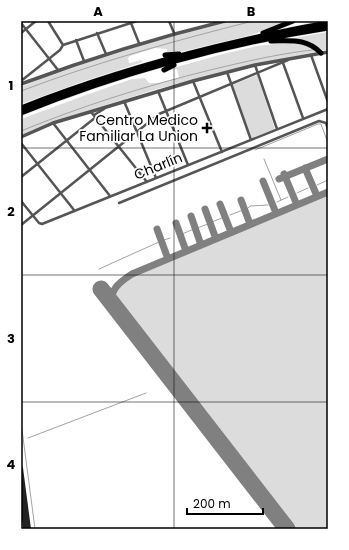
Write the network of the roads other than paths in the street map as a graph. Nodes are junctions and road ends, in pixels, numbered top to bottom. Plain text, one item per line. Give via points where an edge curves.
1 (36, 21) edge
2 (48, 21) edge
3 (137, 21) edge
4 (169, 21) edge
5 (225, 21) edge
6 (293, 21) edge
7 (21, 23) edge
8 (131, 23) junction
9 (209, 23) edge
10 (325, 26) edge
11 (26, 29) junction
12 (21, 33) edge
13 (97, 33) junction
14 (174, 33) junction
15 (76, 40) junction
16 (245, 40) junction
17 (140, 43) junction
18 (250, 43) junction
19 (63, 45) junction
20 (194, 52) junction
21 (328, 52) edge
22 (321, 53) junction
23 (106, 54) junction
24 (165, 55) dead end
25 (311, 55) junction
26 (190, 58) junction
27 (50, 59) junction
28 (84, 61) junction
29 (283, 61) junction
30 (144, 63) dead end
31 (255, 65) junction
32 (58, 70) junction
33 (130, 70) junction
34 (164, 70) dead end
35 (226, 72) junction
36 (32, 73) junction
37 (257, 74) junction
38 (137, 75) dead end
39 (35, 79) junction
40 (193, 81) junction
41 (21, 83) edge
42 (231, 84) junction
43 (100, 85) junction
44 (158, 91) junction
45 (199, 97) junction
46 (124, 101) junction
47 (328, 102) edge
48 (40, 103) junction
49 (111, 105) junction
50 (21, 107) edge
51 (328, 109) edge
52 (166, 110) junction
53 (90, 111) junction
54 (21, 114) edge
55 (95, 116) junction
56 (304, 118) junction
57 (53, 123) junction
58 (277, 129) junction
59 (328, 129) edge
60 (137, 132) junction
61 (21, 137) edge
62 (67, 140) junction
63 (251, 140) junction
64 (21, 143) edge
65 (119, 147) junction
66 (222, 152) junction
67 (37, 164) junction
68 (188, 165) junction
69 (90, 170) junction
70 (21, 177) edge
71 (156, 178) junction
72 (147, 182) junction
73 (61, 193) junction
74 (110, 196) junction
75 (21, 201) edge
76 (120, 203) dead end
77 (74, 210) junction
78 (33, 216) junction
79 (21, 224) edge
80 (21, 468) edge
81 (21, 492) edge
82 (22, 515) edge
83 (26, 529) edge
84 (29, 529) edge

1 - 11 street
2 - 19 street
3 - 8 street
4 - 14 street
5 - 9 street
6 - 16 highway
7 - 11 street
8 - 13 street
8 - 17 street
9 - 14 street
10 - 16 highway
10 - 18 highway
11 - 12 street
11 - 27 street
13 - 15 street
13 - 23 street
14 - 17 street
15 - 19 street
15 - 28 street
16 - 20 highway
17 - 23 street
18 - 22 highway via 303,42 314,46
18 - 26 highway
19 - 27 street
20 - 24 highway
20 - 33 highway
21 - 22 street
22 - 25 street
23 - 28 street
25 - 29 street
25 - 47 street
26 - 34 highway
26 - 43 highway
27 - 32 street
27 - 36 street
28 - 32 street
29 - 31 street
29 - 37 street
29 - 56 street
30 - 33 highway
31 - 35 street
31 - 37 street
32 - 39 street
33 - 48 highway
35 - 40 street
35 - 42 street
36 - 39 street
36 - 41 street
37 - 42 street
37 - 58 street
38 - 43 highway
39 - 41 street
40 - 44 street
40 - 45 street
42 - 45 street
42 - 63 street
43 - 48 highway
44 - 46 street
44 - 52 street
45 - 52 street
45 - 66 street
46 - 49 street
46 - 60 street
48 - 50 highway
48 - 54 highway
49 - 53 street
49 - 55 street
51 - 56 street, Charlín
52 - 60 street
52 - 68 street
53 - 55 street
53 - 57 street
55 - 62 street
55 - 65 street
56 - 58 street, Charlín
57 - 61 street
57 - 62 street
58 - 63 street, Charlín
59 - 76 street via 326,123 319,121
60 - 65 street
60 - 71 street
62 - 67 street
62 - 69 street
63 - 66 street, Charlín
64 - 67 street
65 - 69 street
65 - 72 street
66 - 68 street, Charlín
67 - 70 street
67 - 73 street
68 - 71 street, Charlín
69 - 73 street
69 - 74 street
71 - 72 street, Charlín
72 - 74 street, Charlín
73 - 77 street
73 - 78 street
74 - 77 street, Charlín
75 - 78 street
77 - 78 street, Charlín via 40,224
78 - 79 street
80 - 84 main road
81 - 82 main road
82 - 83 main road

